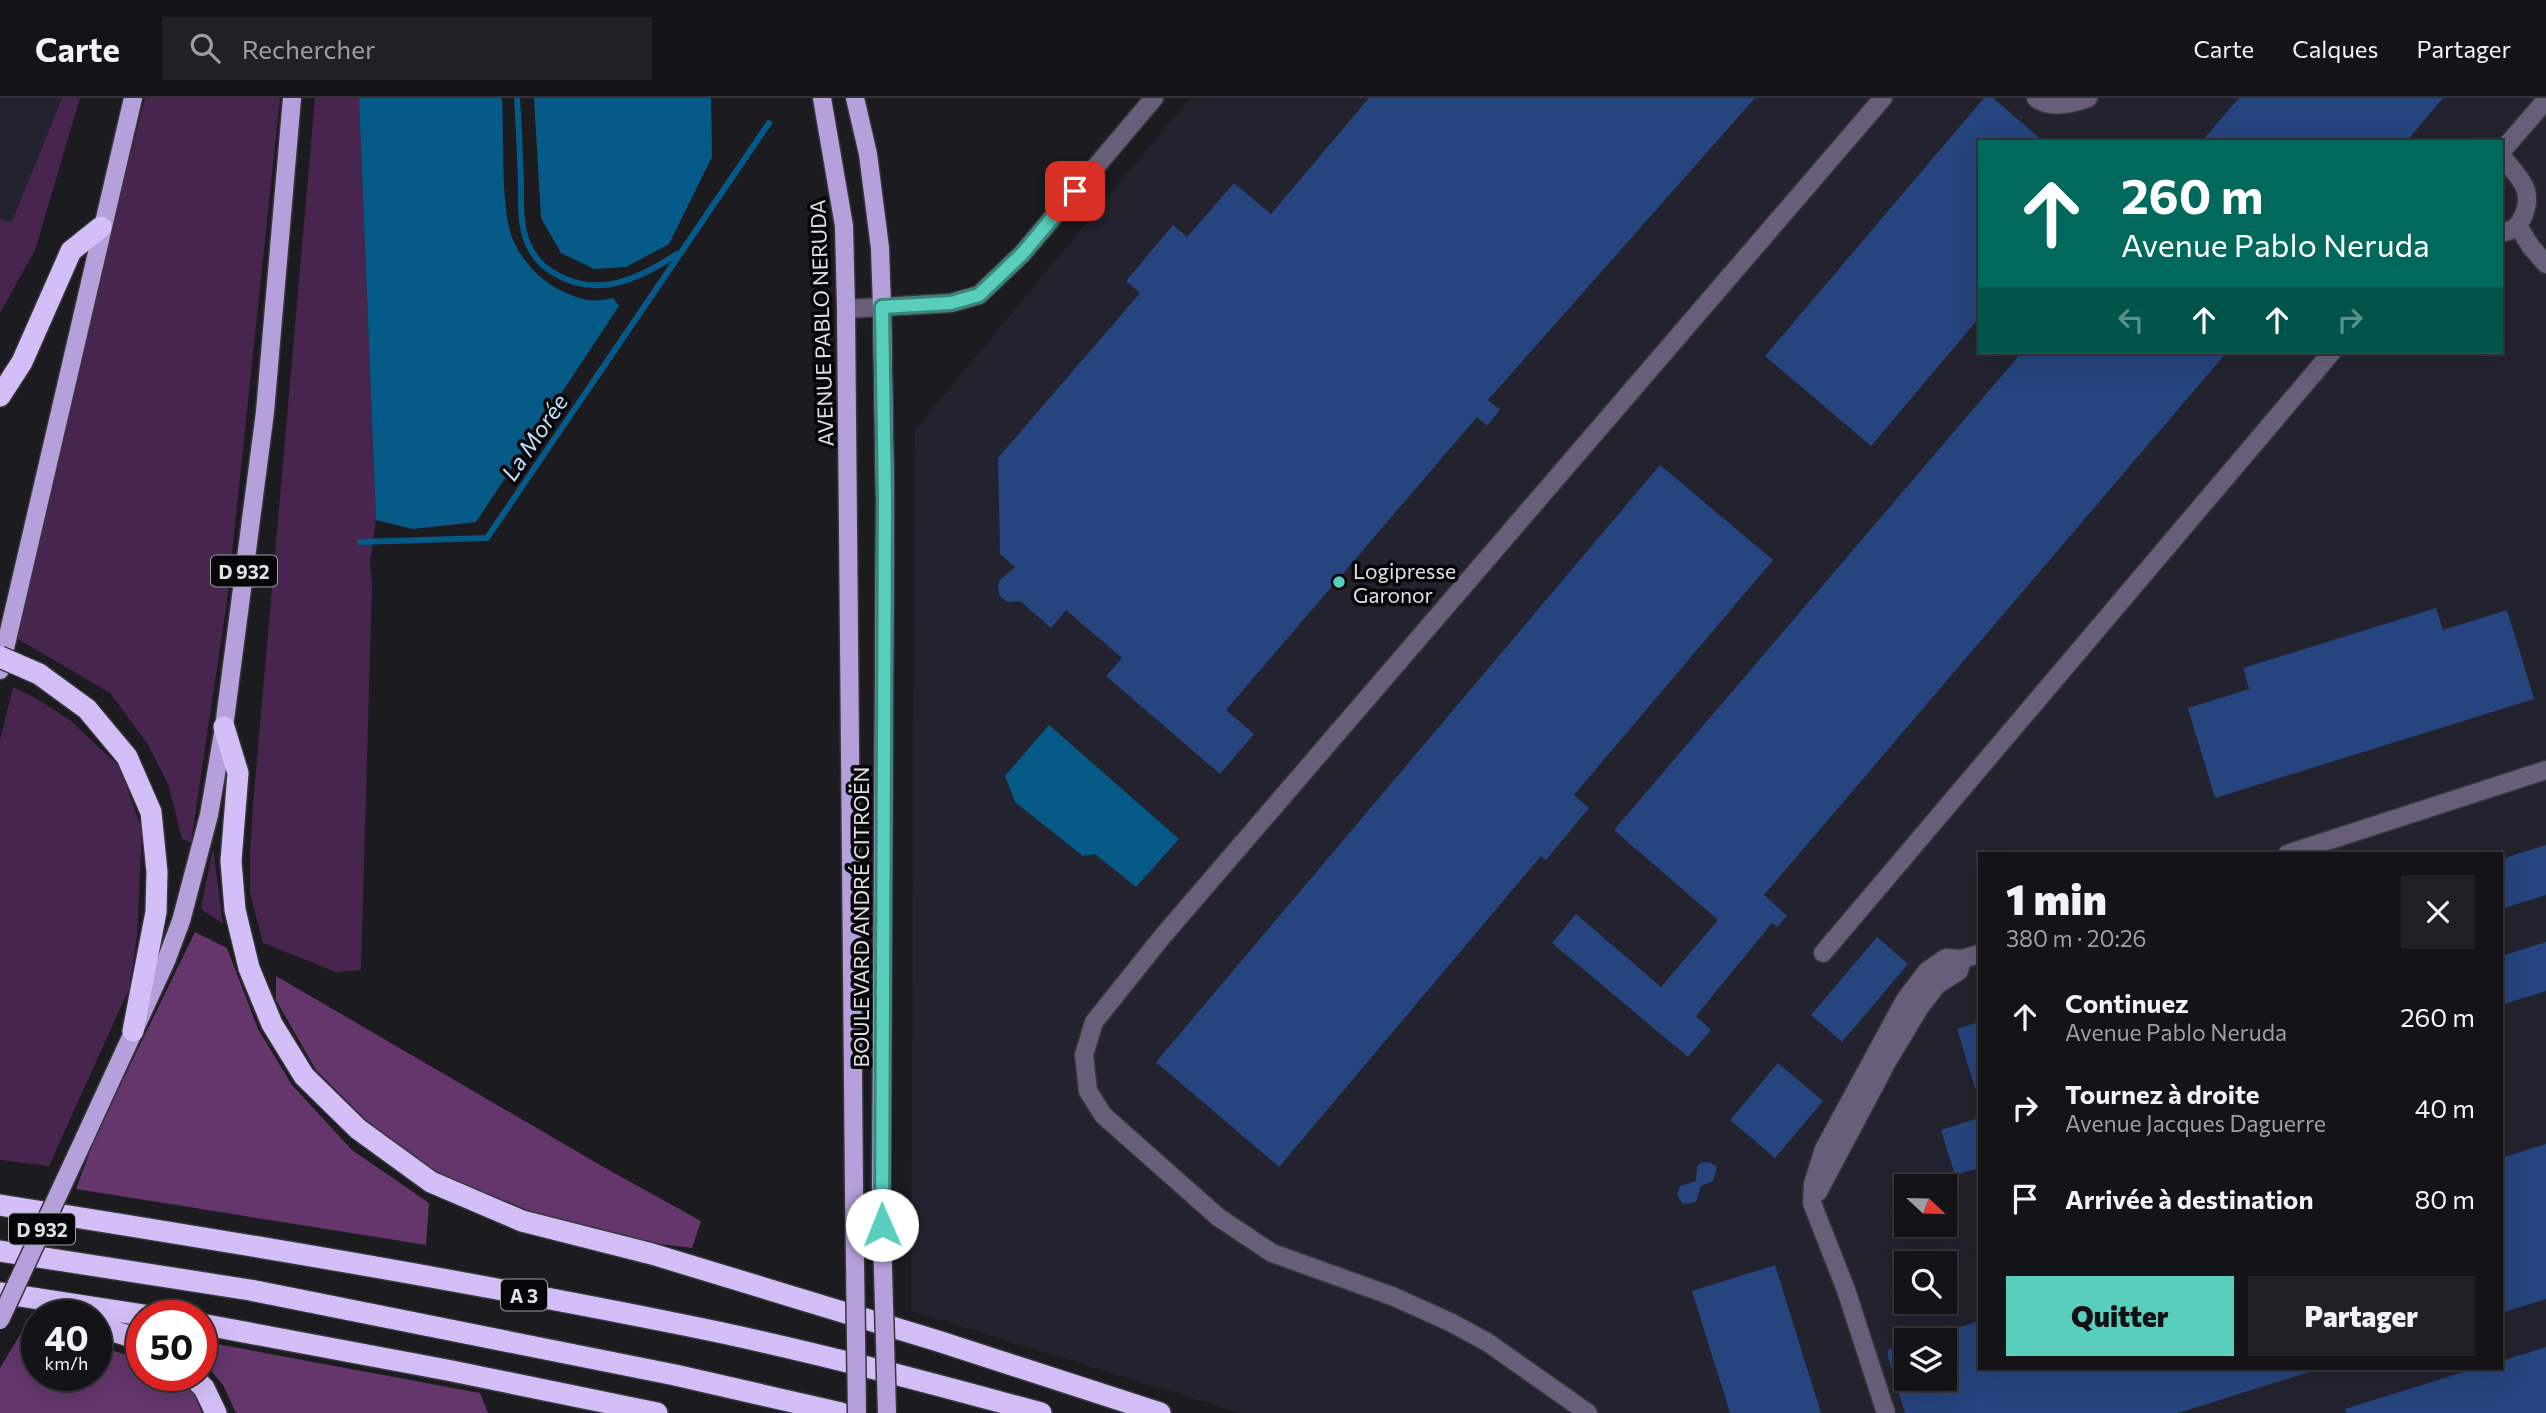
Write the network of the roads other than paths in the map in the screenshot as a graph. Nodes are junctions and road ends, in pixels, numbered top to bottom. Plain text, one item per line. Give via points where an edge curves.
1 (133, 98) edge
2 (292, 98) edge
3 (822, 98) edge
4 (855, 98) edge
5 (1154, 98) edge
6 (1883, 98) edge
7 (2036, 98) edge
8 (2088, 98) edge
9 (2546, 100) edge
10 (2503, 152) edge
11 (2503, 157) edge
12 (101, 227) junction
13 (2509, 229) edge
14 (2546, 264) edge
15 (882, 307) junction
16 (846, 309) junction
17 (2330, 354) edge
18 (0, 396) edge
19 (849, 464) joint
20 (0, 657) edge
21 (0, 670) edge
22 (224, 727) junction
23 (2546, 770) edge
24 (2293, 852) edge
25 (1823, 953) dead end
26 (1971, 957) edge
27 (133, 1031) junction
28 (0, 1205) edge
29 (0, 1251) edge
30 (0, 1293) edge
31 (32, 1300) edge
32 (0, 1320) edge
33 (217, 1327) edge
34 (205, 1391) edge
35 (216, 1413) edge
36 (657, 1413) edge
37 (841, 1413) edge
38 (857, 1413) edge
39 (887, 1413) edge
40 (1041, 1413) edge
41 (1160, 1413) edge
42 (1588, 1413) edge
43 (1886, 1413) edge

1 - 12 main road
2 - 22 main road, D 932 via 265,412
3 - 16 main road, AVENUE PABLO NERUDA via 844,226
4 - 15 main road via 869,154
5 - 15 street via 1022,254 979,295 951,303
6 - 42 street via 1162,937 1094,1022 1084,1055 1088,1091 1103,1115 1218,1217 1272,1253 1450,1322 1487,1342
7 - 8 street via 2043,104 2063,104
9 - 10 street
11 - 13 street via 2526,188 2526,209
12 - 18 highway via 71,251 22,362
12 - 21 main road
13 - 14 street
15 - 16 street
15 - 39 main road, BOULEVARD ANDRÉ CITROËN, bridge via 881,1199
16 - 19 main road, AVENUE PABLO NERUDA
17 - 25 street
19 - 38 main road, BOULEVARD ANDRÉ CITROËN, bridge
20 - 27 highway, bridge via 39,674 87,709 127,757 151,812 156,912
22 - 27 main road, D 932 via 209,815 181,921
22 - 41 highway via 238,773 231,861 235,910 248,968 272,1024 304,1076 358,1129 431,1182 522,1221 652,1254
23 - 24 street
26 - 43 street via 1937,985 1920,1007 1812,1203
27 - 32 main road, D 932, bridge
28 - 40 highway, A 3 via 305,1253 686,1325
29 - 37 highway, A 3 via 250,1290
30 - 31 highway
33 - 36 highway
34 - 35 highway

